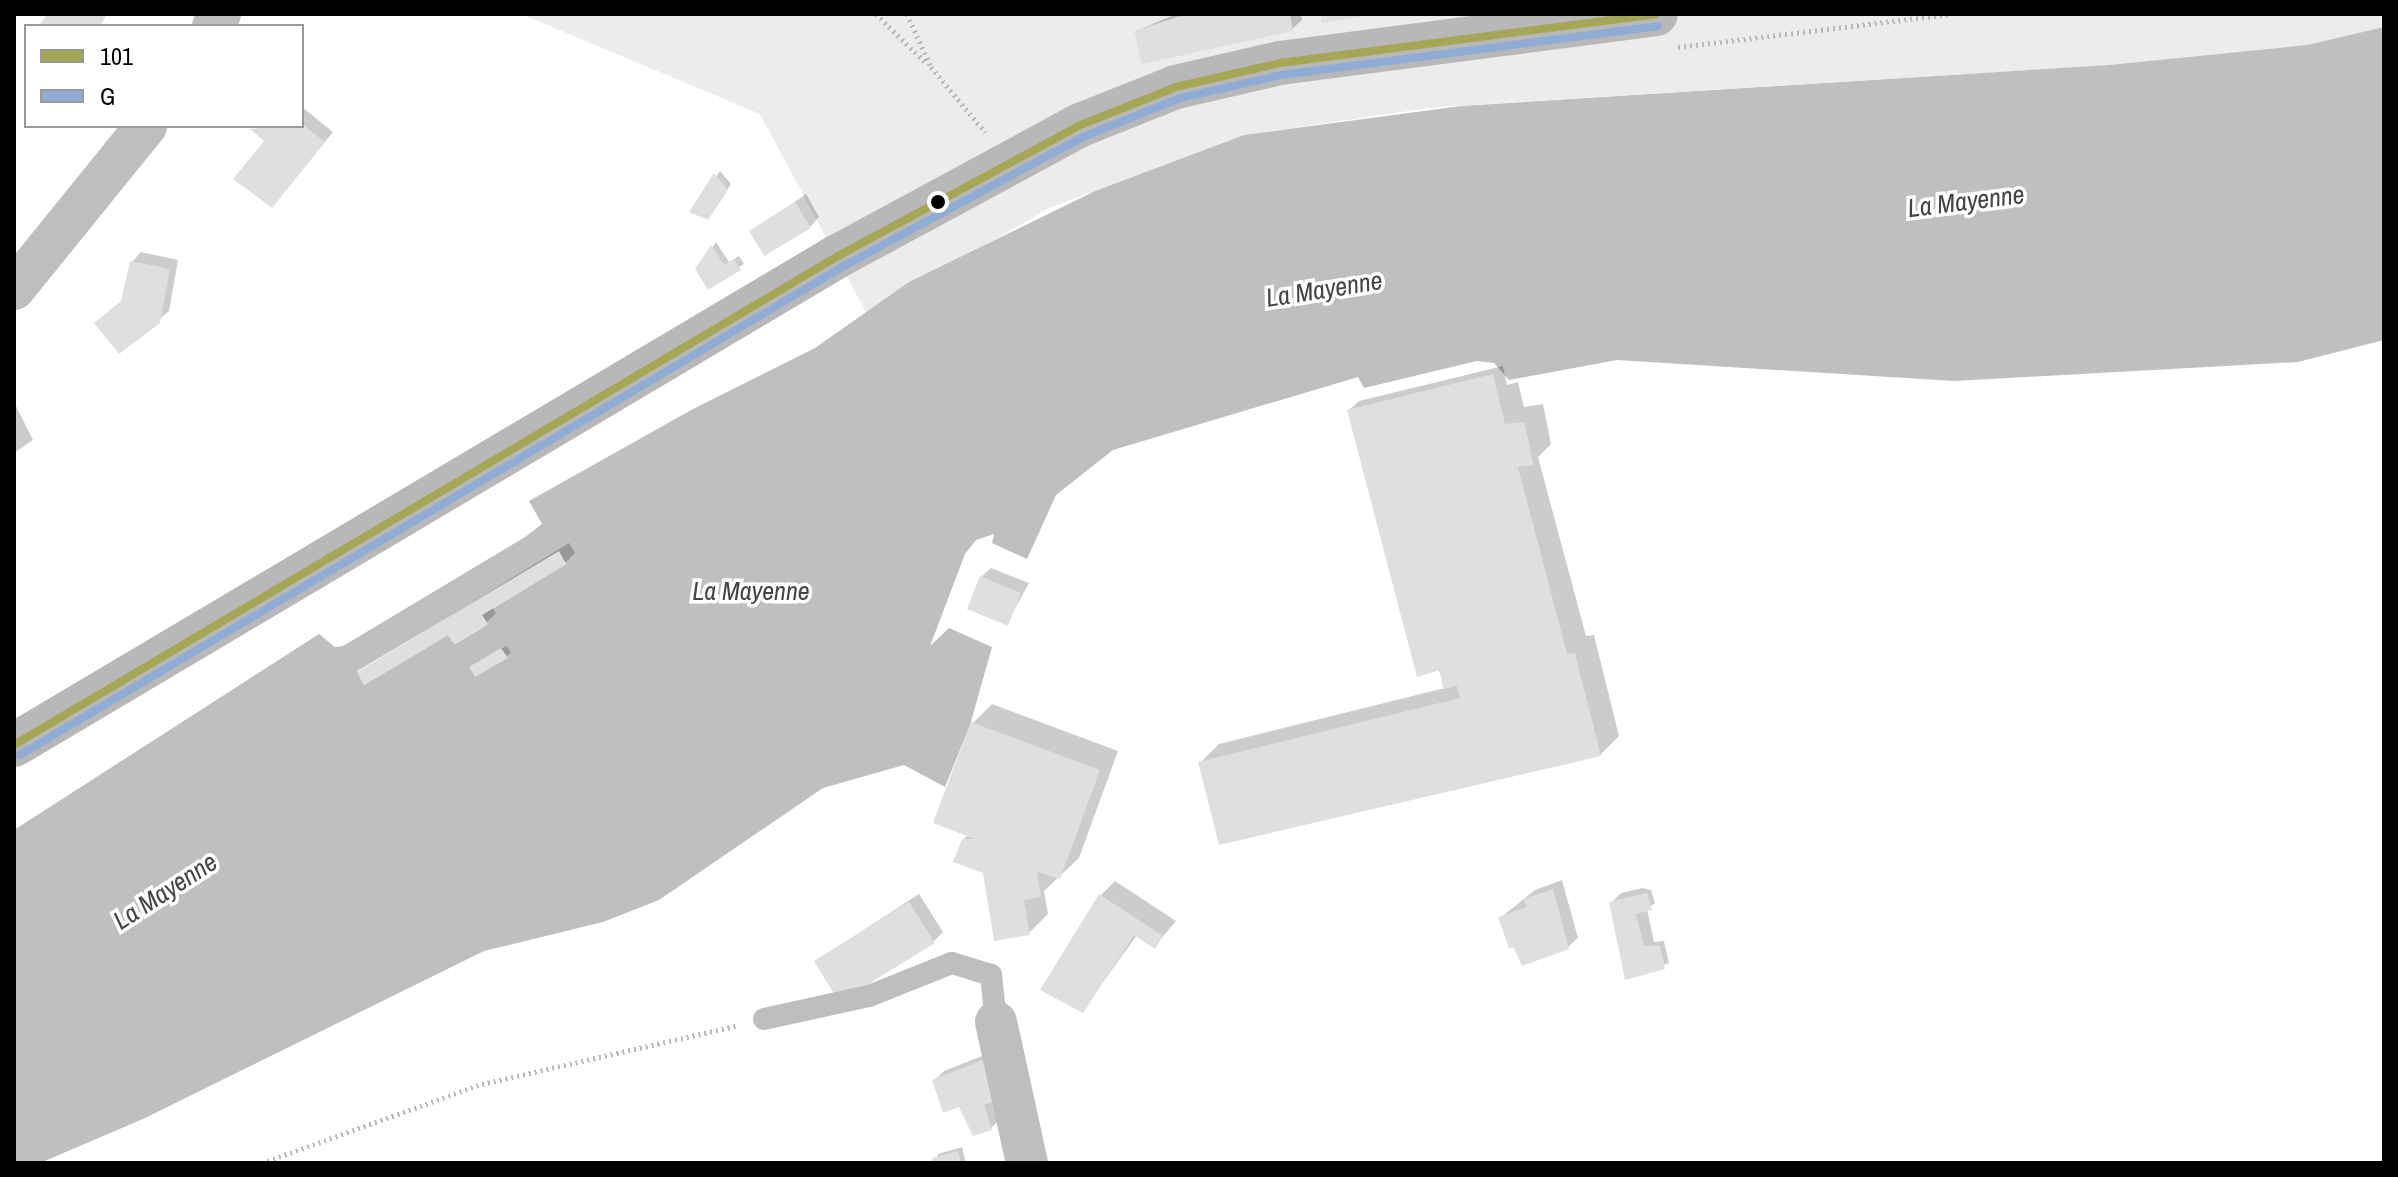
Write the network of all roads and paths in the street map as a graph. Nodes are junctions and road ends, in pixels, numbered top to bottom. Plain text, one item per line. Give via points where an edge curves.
1 (876, 14) edge
2 (907, 14) edge
3 (1951, 14) edge
4 (1664, 31) edge
5 (931, 67) junction
6 (144, 128) edge
7 (1008, 160) junction
8 (14, 289) edge
9 (14, 745) edge
10 (764, 1019) joint
11 (996, 1022) joint
12 (262, 1163) edge
13 (1027, 1163) edge

1 - 5 path
2 - 5 path
3 - 4 path
4 - 7 main road via 1368,49 1222,75 1132,103
5 - 7 path
6 - 8 street
7 - 9 main road
10 - 11 lane via 869,996 952,963 991,975
10 - 12 path via 482,1084
11 - 13 street

